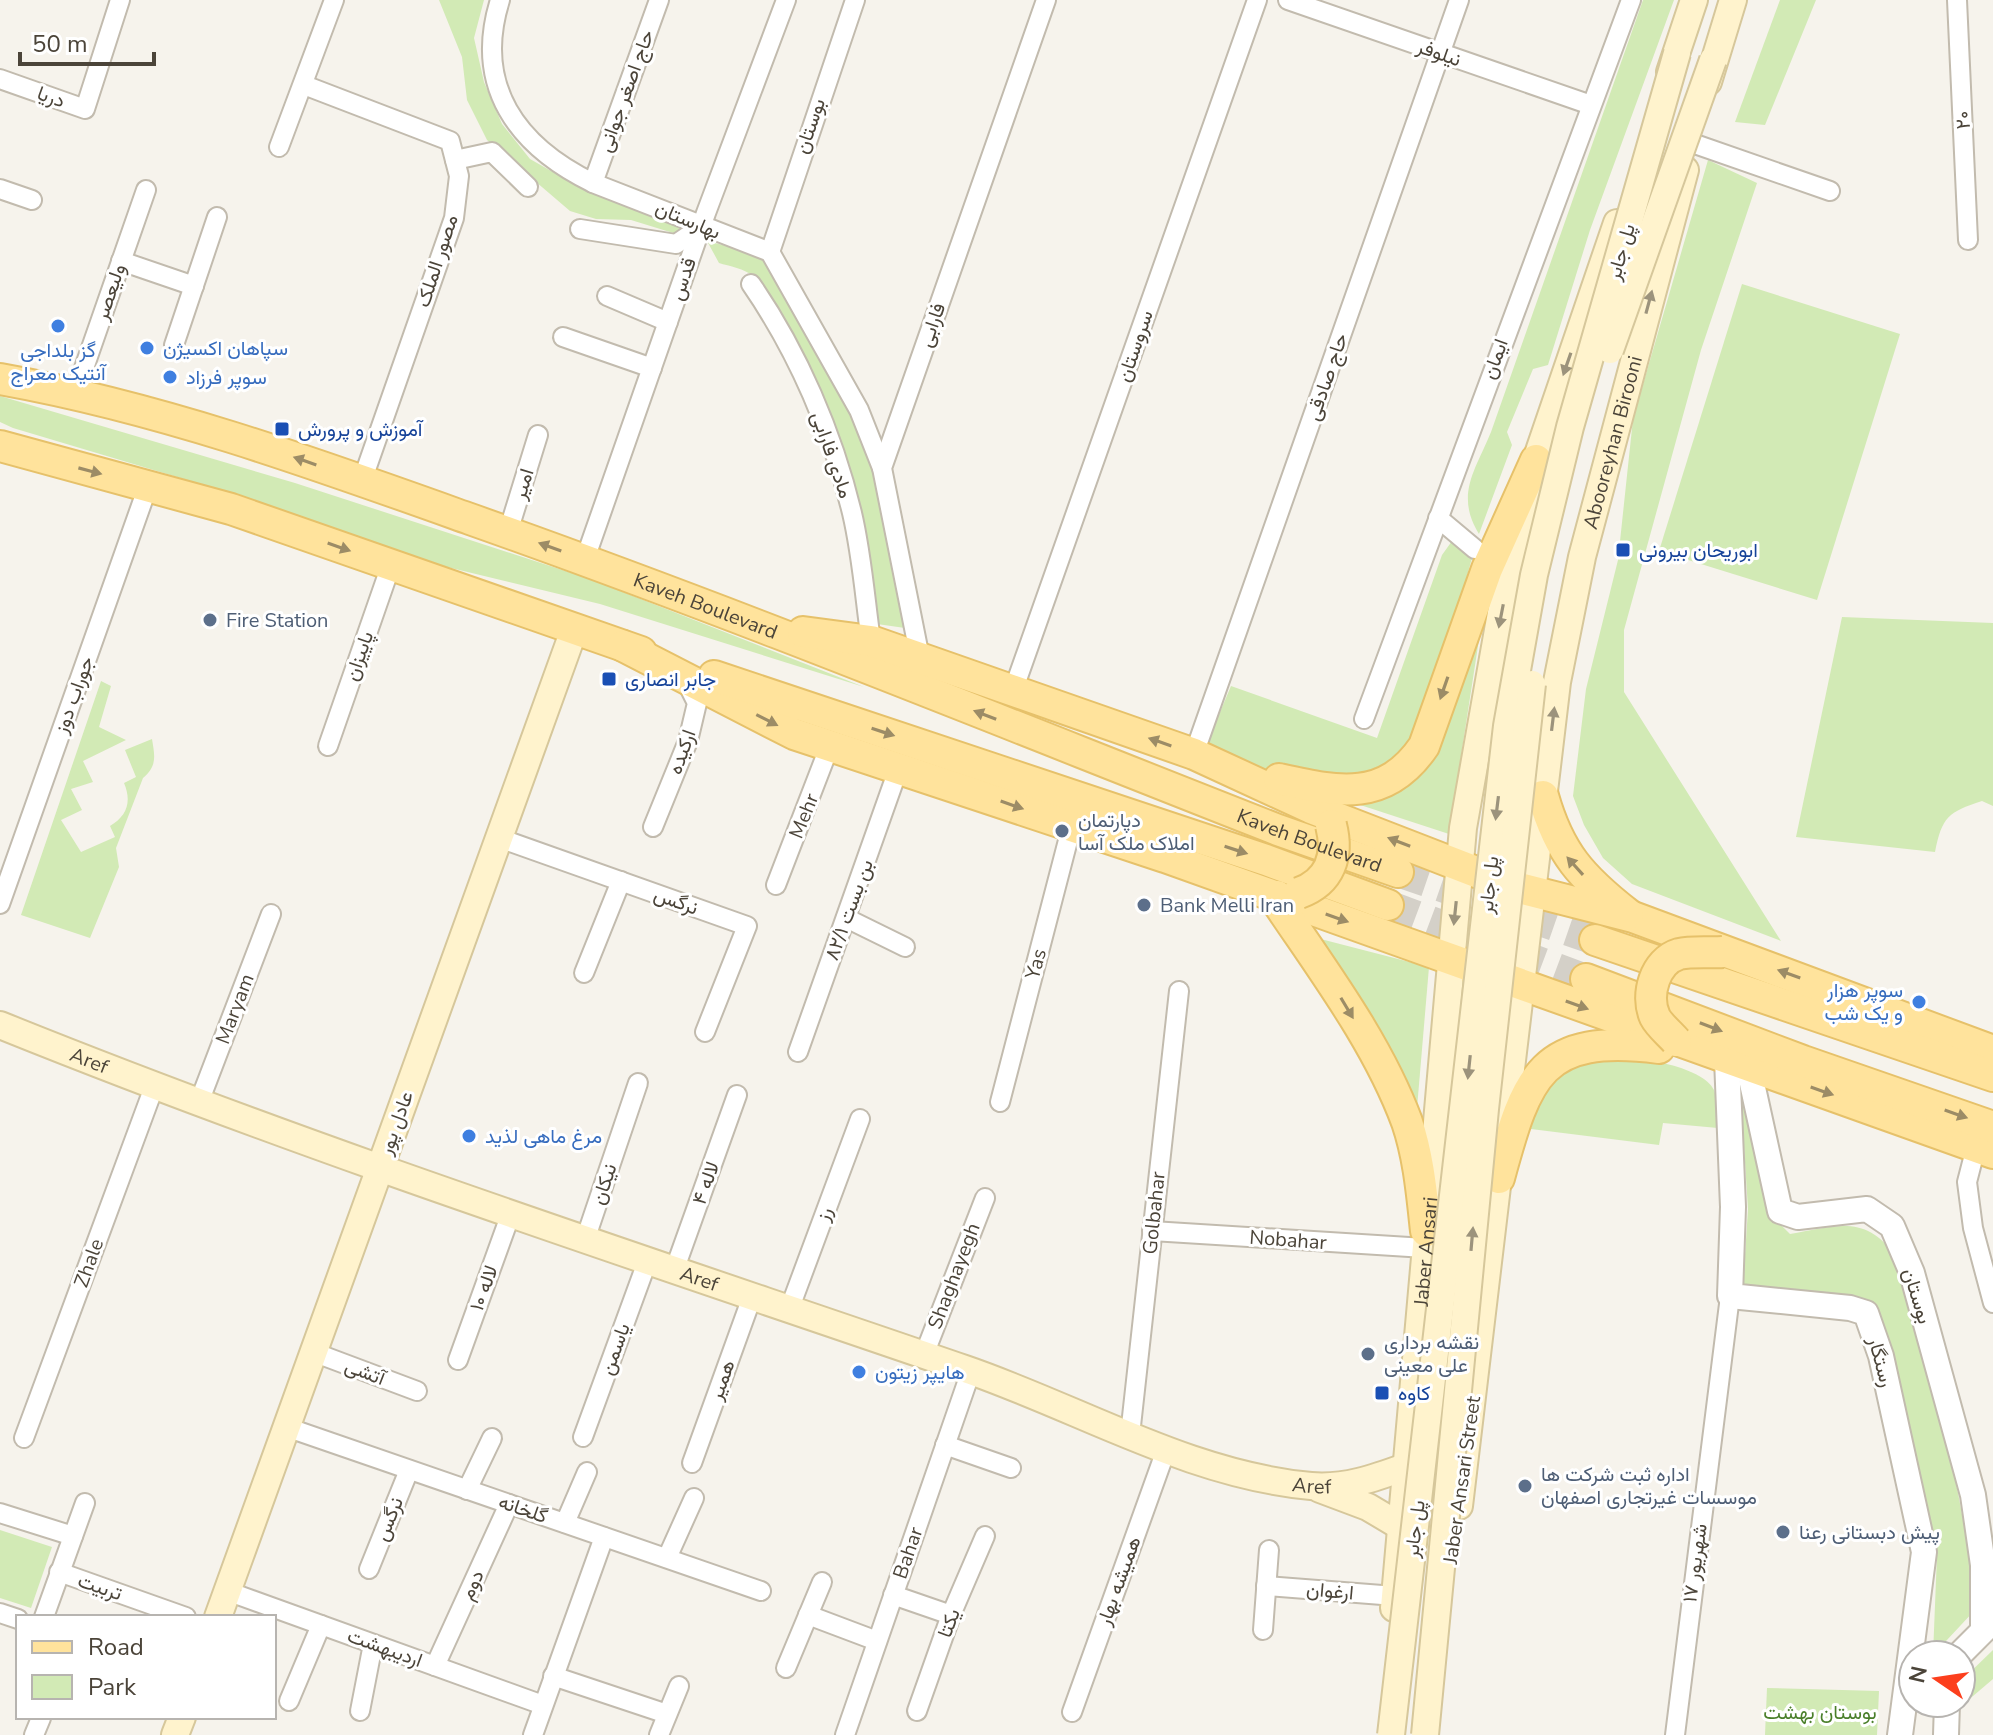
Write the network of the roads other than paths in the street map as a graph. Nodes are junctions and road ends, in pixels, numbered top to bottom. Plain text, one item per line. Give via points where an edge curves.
1 (120, 0) edge
2 (334, 0) edge
3 (500, 0) edge
4 (659, 0) edge
5 (786, 0) edge
6 (855, 0) edge
7 (1046, 0) edge
8 (1257, 0) edge
9 (1288, 0) edge
10 (1459, 0) edge
11 (1631, 0) edge
12 (1694, 0) edge
13 (1957, 0) edge
14 (1736, 4) edge
15 (1440, 53) junction
16 (1677, 53) junction
17 (1713, 60) junction
18 (0, 79) edge
19 (304, 85) junction
20 (1591, 105) junction
21 (1692, 143) junction
22 (279, 147) dead end
23 (455, 160) junction
24 (593, 183) junction
25 (528, 187) dead end
26 (0, 189) edge
27 (146, 190) dead end
28 (1830, 191) dead end
29 (32, 200) dead end
30 (217, 217) dead end
31 (701, 227) junction
32 (580, 229) dead end
33 (1968, 240) dead end
34 (770, 252) junction
35 (121, 261) junction
36 (751, 284) dead end
37 (194, 286) junction
38 (607, 296) dead end
39 (668, 322) junction
40 (563, 337) dead end
41 (174, 345) dead end
42 (652, 368) junction
43 (0, 379) edge
44 (75, 394) junction
45 (538, 435) dead end
46 (5, 446) edge
47 (1536, 460) junction
48 (882, 468) junction
49 (362, 481) junction
50 (148, 486) junction
51 (1438, 518) junction
52 (508, 532) junction
53 (1475, 549) dead end
54 (585, 559) junction
55 (391, 565) junction
56 (754, 625) junction
57 (574, 630) junction
58 (871, 641) junction
59 (623, 646) junction
60 (920, 658) junction
61 (684, 678) junction
62 (1013, 691) junction
63 (1364, 719) dead end
64 (830, 745) junction
65 (328, 746) dead end
66 (1194, 754) junction
67 (899, 767) junction
68 (1232, 770) junction
69 (1543, 796) junction
70 (1321, 817) junction
71 (1072, 825) junction
72 (653, 827) dead end
73 (499, 838) junction
74 (1460, 866) junction
75 (1398, 872) tunnel mouth
76 (621, 881) junction
77 (776, 885) dead end
78 (1532, 893) junction
79 (1286, 895) junction
80 (0, 904) edge
81 (1388, 905) tunnel mouth
82 (271, 914) dead end
83 (1633, 917) junction
84 (846, 918) junction
85 (1595, 940) tunnel mouth
86 (905, 947) dead end
87 (1723, 952) junction
88 (1451, 960) junction
89 (584, 973) dead end
90 (1586, 979) tunnel mouth
91 (1521, 985) junction
92 (1179, 991) dead end
93 (0, 1025) edge
94 (705, 1032) dead end
95 (1676, 1041) junction
96 (1993, 1051) edge
97 (798, 1052) dead end
98 (1729, 1060) junction
99 (1993, 1076) edge
100 (638, 1083) dead end
101 (154, 1087) junction
102 (737, 1095) dead end
103 (1000, 1102) dead end
104 (198, 1105) junction
105 (860, 1119) dead end
106 (1987, 1142) edge
107 (379, 1169) junction
108 (1499, 1178) junction
109 (985, 1198) dead end
110 (510, 1216) junction
111 (1152, 1231) junction
112 (1425, 1239) junction
113 (585, 1240) junction
114 (647, 1262) junction
115 (674, 1271) junction
116 (1730, 1296) junction
117 (752, 1297) junction
118 (1993, 1303) edge
119 (789, 1310) junction
120 (313, 1352) junction
121 (924, 1355) junction
122 (458, 1360) dead end
123 (971, 1371) junction
124 (417, 1391) dead end
125 (286, 1427) junction
126 (1130, 1435) junction
127 (583, 1437) dead end
128 (24, 1438) dead end
129 (492, 1438) dead end
130 (945, 1445) junction
131 (1166, 1450) junction
132 (692, 1463) dead end
133 (1405, 1467) junction
134 (1011, 1468) dead end
135 (409, 1470) junction
136 (587, 1472) dead end
137 (1313, 1486) junction
138 (467, 1490) junction
139 (694, 1498) dead end
140 (85, 1503) dead end
141 (509, 1504) junction
142 (0, 1513) edge
143 (565, 1523) junction
144 (1400, 1526) junction
145 (73, 1536) junction
146 (985, 1536) dead end
147 (604, 1537) junction
148 (1269, 1550) dead end
149 (667, 1558) junction
150 (369, 1569) dead end
151 (59, 1572) junction
152 (822, 1582) dead end
153 (1266, 1586) junction
154 (227, 1591) junction
155 (761, 1591) dead end
156 (893, 1595) junction
157 (1395, 1596) junction
158 (45, 1615) edge
159 (180, 1615) edge
160 (219, 1615) edge
161 (808, 1615) junction
162 (951, 1615) junction
163 (321, 1625) junction
164 (1988, 1626) edge
165 (1263, 1630) dead end
166 (1914, 1639) edge
167 (877, 1641) junction
168 (373, 1644) junction
169 (435, 1666) junction
170 (786, 1668) dead end
171 (553, 1676) junction
172 (679, 1686) dead end
173 (289, 1701) dead end
174 (543, 1705) junction
175 (360, 1711) dead end
176 (917, 1711) dead end
177 (1072, 1712) dead end
178 (667, 1714) junction
179 (533, 1735) edge
180 (659, 1735) edge
181 (845, 1735) edge
182 (1389, 1735) edge
183 (1426, 1735) edge
184 (1675, 1735) edge

1 - 18 street, دریا via 85,109
2 - 19 street
3 - 24 street, بهارستان via 492,26 491,67 508,110 533,145
4 - 24 street, حاج اصغر جوانی
5 - 31 street, قدس
6 - 34 street, بوستان
7 - 48 street, فارابی
8 - 62 street, سروستان
9 - 15 street, نیلوفر
10 - 15 street, حاج صادقی
11 - 20 street, ایمان
12 - 16 main road
13 - 33 street, ۲۰
14 - 17 main road, Abooreyhan Birooni
15 - 20 street, نیلوفر
15 - 66 street, حاج صادقی
16 -> 47 main road
16 -> 182 main road, پل جابر, bridge via 1570,427 1534,575 1507,726
17 - 21 main road, Abooreyhan Birooni
183 -> 17 main road, پل جابر, bridge via 1514,833 1550,576 1614,337
19 - 22 street
19 - 23 street via 450,141
20 - 51 street, ایمان
21 - 28 street
69 -> 21 main road, Abooreyhan Birooni via 1557,682 1582,557
23 - 25 street via 492,152
23 - 49 street, مصور الملک via 459,176 454,218
24 - 31 street, بهارستان
26 - 29 street
27 - 35 street, ولیعصر
30 - 37 street
31 - 32 street via 676,244
31 - 34 street, بهارستان
31 - 39 street, قدس
34 - 48 street via 859,410
35 - 37 street
35 - 44 street, ولیعصر
36 - 58 street, مادی فارابی via 776,324 835,456 852,515
37 - 41 street
38 - 39 street
39 - 42 street, قدس
40 - 42 street
42 - 54 street, قدس
43 - 44 main road, Kaveh Boulevard
49 -> 44 main road, Kaveh Boulevard via 251,442
45 - 52 street, امیر
46 -> 50 main road, Kaveh Boulevard
47 -> 68 main road via 1487,569 1424,746 1410,766 1366,789 1337,791
47 -> 74 main road via 1501,613
48 - 60 street
49 - 52 main road, Kaveh Boulevard
50 -> 55 main road, Kaveh Boulevard
50 - 80 street, جوراب دوز
51 - 53 street
51 - 63 street, ایمان
54 -> 52 main road, Kaveh Boulevard
54 - 56 main road, Kaveh Boulevard
55 - 57 main road, Kaveh Boulevard
55 - 65 street, پاییزان
56 - 58 main road
75 -> 56 main road, Kaveh Boulevard
57 - 59 main road, Kaveh Boulevard
57 - 73 main road, عادل پور
58 - 60 main road
59 - 61 main road
59 -> 81 main road, Kaveh Boulevard
60 - 62 main road
61 -> 64 main road via 794,734
61 - 72 street, ارکیده via 697,703 688,741
66 -> 62 main road
64 - 67 main road
64 - 77 street, Mehr
66 - 68 main road
67 -> 71 main road
67 - 84 street, بن بست ۸۲/۱
68 - 70 main road
69 - 78 main road, Abooreyhan Birooni
83 -> 69 main road via 1567,858
74 -> 70 main road
70 - 79 main road, bridge via 1336,844 1333,865 1313,888
71 - 79 main road
71 - 103 street, Yas
73 - 76 street, نرگس
73 - 107 main road, عادل پور
74 - 78 main road
74 -> 88 main road, Jaber Ansari
76 - 89 street
76 - 94 street, نرگس via 747,926
78 - 83 main road
78 - 91 main road, Abooreyhan Birooni
79 -> 88 main road
79 -> 112 main road via 1406,1121 1418,1164
82 - 104 street, Maryam
83 - 87 main road
84 - 86 street
84 - 97 street, بن بست ۸۲/۱
85 - 99 main road
87 - 95 main road, bridge via 1680,954 1663,962 1655,977 1655,1017
96 -> 87 main road
88 - 91 main road
88 - 112 main road, Jaber Ansari
90 -> 106 main road via 1803,1061
91 -> 95 main road
91 - 108 main road, Jaber Ansari Street
92 - 111 street, Golbahar
93 - 101 main road, Aref
95 - 98 main road
98 -> 106 main road
98 - 108 main road via 1614,1043 1579,1047 1528,1086
98 - 116 street
98 - 164 street, بوستان via 1780,1211 1798,1217 1867,1209 1892,1226 1912,1273 1973,1495
100 - 113 street, نیکان
101 - 104 main road, Aref
101 - 128 street, Zhale
102 - 115 street, لاله ۴
104 - 107 main road, Aref
105 - 119 street, رز
106 - 118 street via 1967,1182
107 - 110 main road, Aref
107 - 120 main road, عادل پور
108 - 183 main road, Jaber Ansari Street
109 - 121 street, Shaghayegh
110 - 113 main road, Aref
110 - 122 street, لاله ۱۰
111 - 112 street, Nobahar
111 - 126 street, Golbahar
112 - 133 main road, Jaber Ansari
113 - 114 main road, Aref
114 - 115 main road, Aref
114 - 127 street, یاسمن
115 - 117 main road, Aref
116 - 166 street, رستگار via 1866,1313 1881,1356 1924,1552
116 - 184 street, ۱۷ شهریور
117 - 119 main road, Aref
117 - 132 street, همیر
119 - 121 main road, Aref
120 - 124 street, آتشی
120 - 125 main road, عادل پور
121 - 123 main road, Aref
123 - 126 main road, Aref
123 - 130 street, Bahar
125 - 135 street, گلخانه
125 - 154 main road, عادل پور
126 - 131 main road, Aref
129 - 138 street
130 - 134 street
130 - 156 street, Bahar
131 - 137 main road, Aref
131 - 177 street, همیشه بهار
133 - 137 main road, Aref via 1364,1482
133 - 144 main road, Jaber Ansari
135 - 138 street, گلخانه
135 - 150 street, نرگس
136 - 143 street
137 - 144 main road
138 - 141 street, گلخانه
139 - 149 street
140 - 145 street
141 - 143 street, گلخانه
141 - 169 street, دوم
142 - 145 street
143 - 147 street, گلخانه
144 - 157 main road, Jaber Ansari
145 - 151 street
146 - 162 street, یکتا
147 - 149 street, گلخانه
147 - 171 street
148 - 153 street
149 - 155 street, گلخانه
151 - 158 street
151 - 159 street, تربیت
152 - 161 street
153 - 157 street, ارغوان
153 - 165 street
154 - 160 main road, عادل پور
154 - 163 street, اردیبهشت
156 - 162 street
156 - 167 street, Bahar
157 - 182 main road, Jaber Ansari
161 - 167 street
161 - 170 street
162 - 176 street, یکتا
163 - 168 street, اردیبهشت
163 - 173 street
167 - 181 street, Bahar
168 - 169 street, اردیبهشت
168 - 175 street
169 - 174 street, اردیبهشت
171 - 174 street
171 - 178 street
172 - 178 street
174 - 179 street
178 - 180 street

